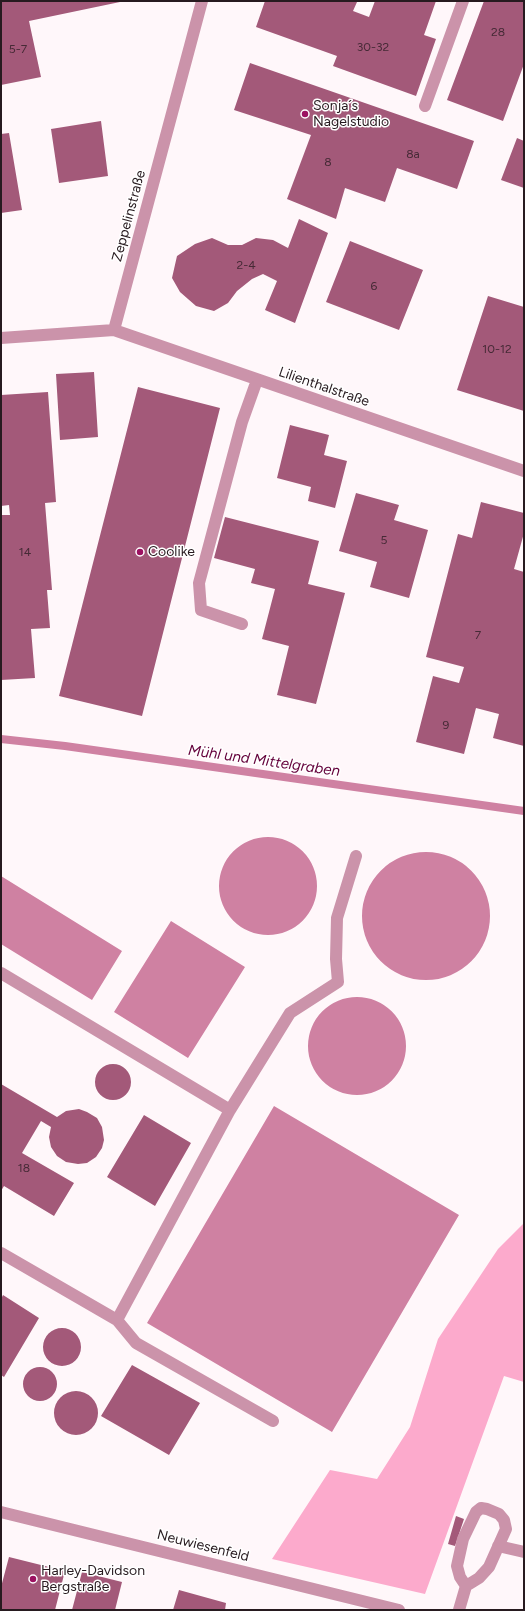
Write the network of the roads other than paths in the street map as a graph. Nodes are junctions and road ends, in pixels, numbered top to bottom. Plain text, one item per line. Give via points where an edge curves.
1 (202, 1) edge
2 (463, 1) edge
3 (425, 106) dead end
4 (114, 330) junction
5 (1, 338) edge
6 (257, 380) junction
7 (524, 471) edge
8 (242, 624) dead end
9 (356, 856) dead end
10 (1, 973) edge
11 (230, 1110) junction
12 (1, 1254) edge
13 (117, 1320) junction
14 (273, 1421) dead end
15 (1, 1512) edge
16 (498, 1546) junction
17 (524, 1552) edge
18 (466, 1586) junction
19 (399, 1610) edge
20 (459, 1610) edge

1 - 4 street, Zeppelinstraße
2 - 3 street
4 - 5 street
4 - 6 street, Lilienthalstraße
6 - 7 street, Lilienthalstraße
6 - 8 street via 242,422 199,583 200,610
9 - 11 street via 337,918 338,982 290,1013
10 - 11 street
11 - 13 street
12 - 13 street
13 - 14 street via 136,1343
15 - 19 street, Neuwiesenfeld
16 - 17 street
16 - 18 street via 489,1567 479,1578
16 - 18 street via 506,1529 504,1520 499,1514 481,1508 476,1512 463,1539 457,1566
18 - 20 street

